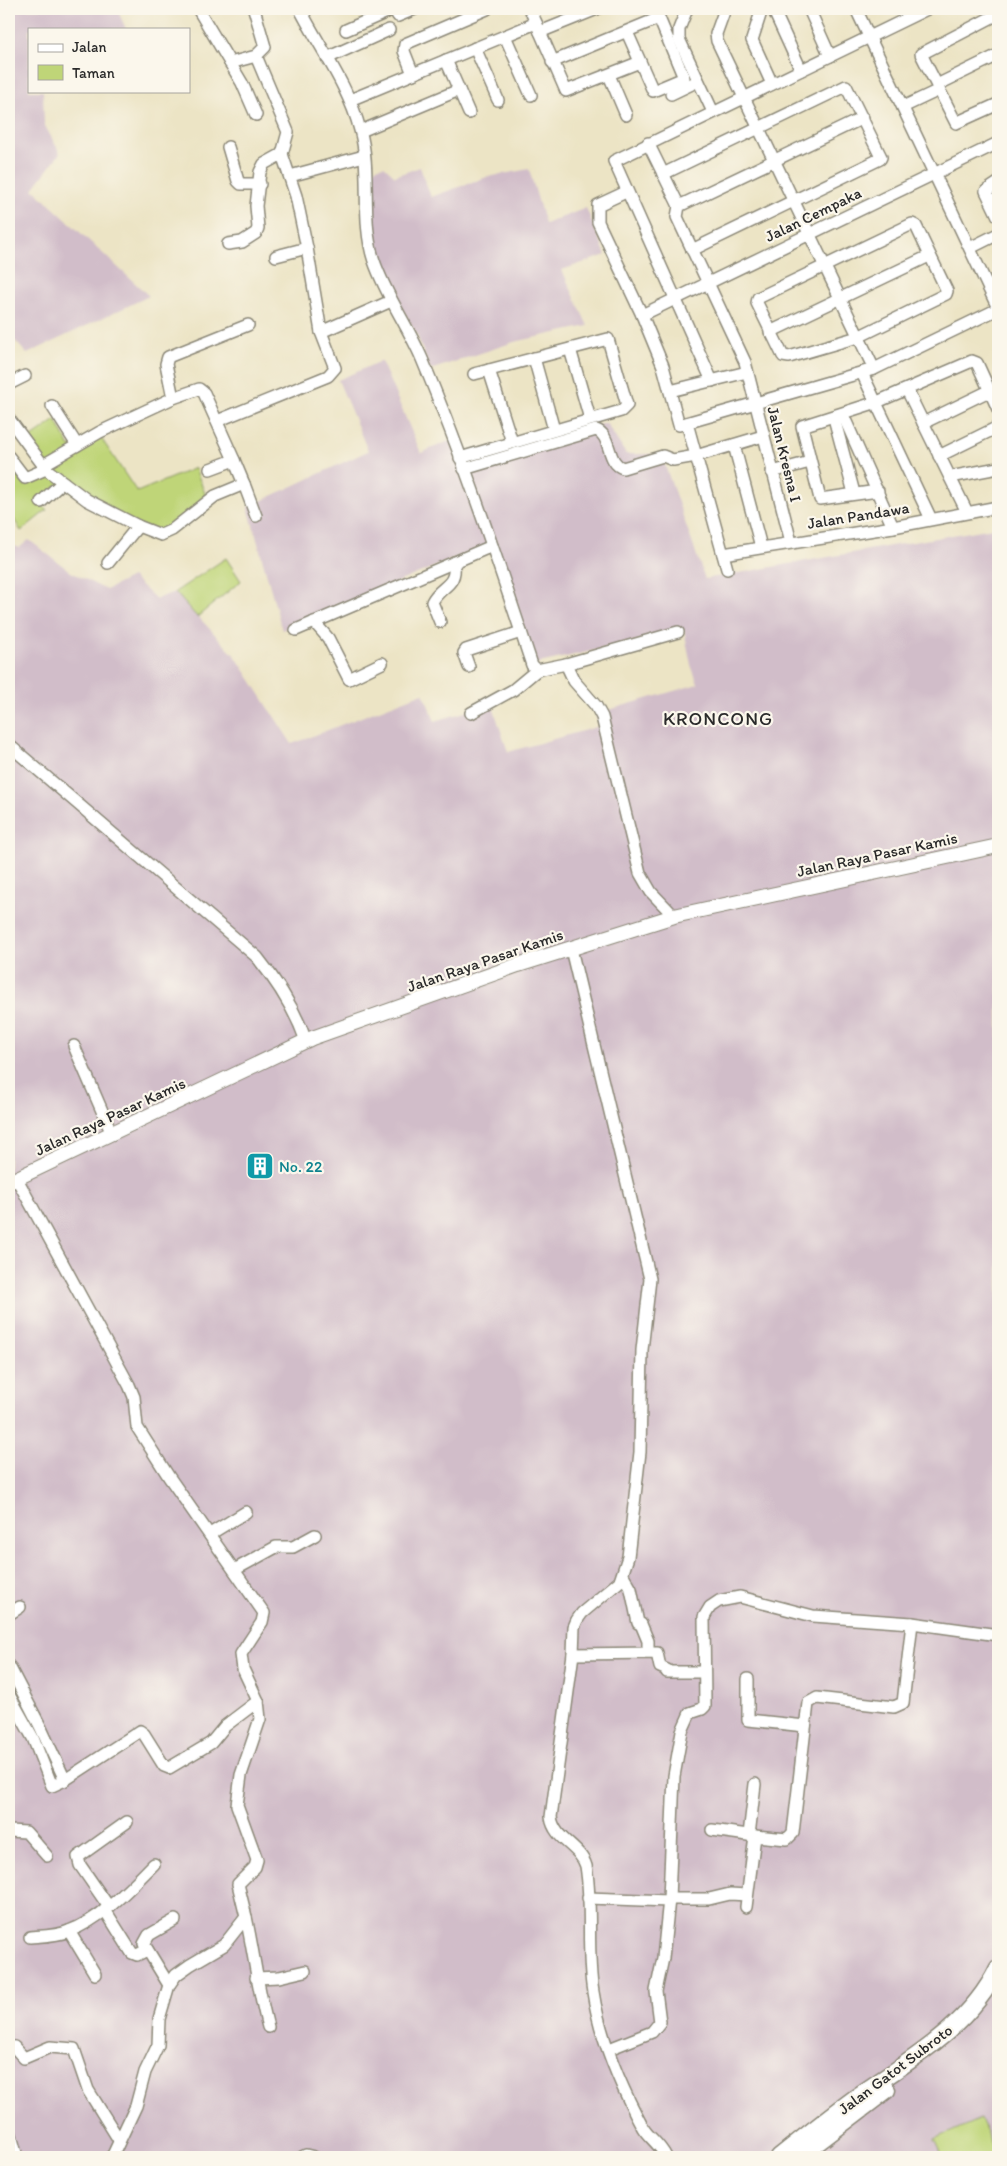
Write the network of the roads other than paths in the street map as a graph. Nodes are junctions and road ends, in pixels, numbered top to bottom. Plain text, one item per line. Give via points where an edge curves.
1 (198, 9) edge
2 (254, 9) edge
3 (301, 9) edge
4 (415, 9) edge
5 (487, 9) edge
6 (530, 9) edge
7 (597, 9) edge
8 (687, 9) edge
9 (725, 9) edge
10 (762, 9) edge
11 (773, 9) edge
12 (809, 9) edge
13 (856, 9) edge
14 (927, 9) edge
15 (393, 11) edge
16 (656, 13) edge
17 (998, 14) edge
18 (538, 27) junction
19 (346, 30) dead end
20 (389, 30) dead end
21 (627, 32) junction
22 (505, 36) junction
23 (869, 36) junction
24 (475, 48) junction
25 (998, 55) edge
26 (256, 56) junction
27 (830, 56) junction
28 (327, 58) junction
29 (446, 60) junction
30 (552, 62) junction
31 (640, 62) junction
32 (230, 63) junction
33 (801, 70) junction
34 (413, 74) junction
35 (610, 75) junction
36 (698, 81) junction
37 (772, 84) junction
38 (938, 88) junction
39 (459, 90) junction
40 (671, 94) dead end
41 (530, 95) dead end
42 (743, 97) junction
43 (350, 100) junction
44 (498, 100) dead end
45 (998, 104) edge
46 (903, 106) junction
47 (713, 112) junction
48 (469, 113) dead end
49 (626, 114) dead end
50 (256, 115) dead end
51 (863, 118) junction
52 (758, 128) junction
53 (361, 131) junction
54 (648, 143) junction
55 (998, 143) edge
56 (228, 148) dead end
57 (282, 154) junction
58 (364, 156) junction
59 (774, 160) junction
60 (663, 174) junction
61 (935, 174) junction
62 (290, 176) junction
63 (998, 183) edge
64 (260, 184) junction
65 (626, 192) junction
66 (793, 202) junction
67 (679, 206) junction
68 (998, 216) edge
69 (809, 234) junction
70 (998, 234) edge
71 (228, 244) dead end
72 (307, 248) junction
73 (970, 248) junction
74 (692, 250) junction
75 (276, 256) dead end
76 (929, 256) junction
77 (824, 265) junction
78 (708, 283) junction
79 (839, 298) junction
80 (675, 299) junction
81 (391, 301) junction
82 (998, 309) edge
83 (642, 315) junction
84 (248, 325) dead end
85 (321, 332) junction
86 (770, 332) junction
87 (858, 337) junction
88 (570, 349) junction
89 (534, 358) junction
90 (488, 370) junction
91 (874, 370) junction
92 (747, 372) junction
93 (862, 373) junction
94 (474, 374) dead end
95 (25, 376) dead end
96 (712, 381) junction
97 (9, 384) edge
98 (907, 390) junction
99 (670, 391) junction
100 (989, 391) junction
101 (173, 398) junction
102 (877, 402) junction
103 (755, 403) junction
104 (52, 406) dead end
105 (998, 409) edge
106 (838, 417) junction
107 (9, 419) edge
108 (590, 419) junction
109 (217, 421) junction
110 (687, 423) junction
111 (923, 423) junction
112 (998, 427) edge
113 (554, 430) junction
114 (13, 434) edge
115 (763, 436) junction
116 (512, 442) junction
117 (734, 444) junction
118 (77, 445) junction
119 (696, 456) junction
120 (940, 456) junction
121 (9, 457) edge
122 (234, 460) junction
123 (810, 462) junction
124 (462, 463) junction
125 (44, 467) junction
126 (998, 468) edge
127 (210, 469) dead end
128 (772, 472) junction
129 (950, 477) junction
130 (63, 482) junction
131 (244, 484) junction
132 (878, 491) junction
133 (854, 493) junction
134 (41, 502) dead end
135 (998, 507) edge
136 (967, 512) junction
137 (256, 516) dead end
138 (931, 519) junction
139 (138, 526) junction
140 (893, 527) junction
141 (791, 542) junction
142 (492, 546) junction
143 (760, 547) junction
144 (723, 554) junction
145 (454, 562) junction
146 (108, 563) dead end
147 (727, 569) dead end
148 (314, 622) junction
149 (440, 622) dead end
150 (296, 630) dead end
151 (521, 632) junction
152 (678, 632) dead end
153 (382, 663) dead end
154 (566, 664) junction
155 (469, 667) dead end
156 (537, 670) junction
157 (471, 712) dead end
158 (9, 745) edge
159 (998, 846) edge
160 (674, 916) junction
161 (571, 949) junction
162 (306, 1041) junction
163 (74, 1046) dead end
164 (112, 1134) junction
165 (13, 1181) edge
166 (246, 1512) dead end
167 (210, 1534) junction
168 (315, 1535) dead end
169 (236, 1569) junction
170 (623, 1575) junction
171 (20, 1608) dead end
172 (9, 1614) edge
173 (912, 1623) junction
174 (998, 1635) edge
175 (648, 1652) junction
176 (573, 1654) junction
177 (9, 1666) edge
178 (704, 1672) junction
179 (748, 1679) dead end
180 (9, 1695) edge
181 (258, 1702) junction
182 (804, 1726) junction
183 (65, 1780) junction
184 (755, 1784) dead end
185 (126, 1822) dead end
186 (712, 1830) dead end
187 (9, 1831) edge
188 (752, 1835) junction
189 (47, 1856) dead end
190 (154, 1864) dead end
191 (747, 1895) junction
192 (588, 1898) junction
193 (669, 1900) junction
194 (746, 1907) dead end
195 (107, 1909) junction
196 (246, 1917) junction
197 (175, 1920) dead end
198 (69, 1931) junction
199 (30, 1937) dead end
200 (146, 1950) junction
201 (998, 1968) edge
202 (305, 1971) dead end
203 (95, 1974) dead end
204 (256, 1978) junction
205 (169, 1985) junction
206 (998, 1985) edge
207 (268, 2027) dead end
208 (9, 2046) edge
209 (609, 2050) junction
210 (9, 2128) edge
211 (119, 2140) junction
212 (17, 2157) edge
213 (112, 2157) edge
214 (302, 2157) edge
215 (314, 2157) edge
216 (666, 2157) edge
217 (779, 2157) edge
218 (799, 2157) edge

1 - 32 street
2 - 26 street via 266,43
3 - 28 street
4 - 15 street
5 - 34 street via 405,44 404,51
6 - 18 street
7 - 18 street
8 - 36 street via 678,34
9 - 42 street via 716,37
10 - 37 street via 752,40
11 - 33 street
12 - 27 street
13 - 23 street
14 - 23 street
15 - 19 street
16 - 21 street
16 - 31 street via 685,77 653,91
17 - 38 street via 922,52
18 - 22 street
18 - 30 street
20 - 28 street
21 - 30 street
21 - 31 street
22 - 24 street
22 - 41 street
23 - 27 street
23 - 46 street
24 - 29 street
24 - 44 street
25 - 38 street
26 - 32 street
26 - 57 street via 288,132
27 - 33 street
28 - 43 street
29 - 34 street
29 - 39 street
30 - 35 street via 566,91
31 - 35 street
32 - 50 street
33 - 37 street
34 - 43 street
35 - 49 street
36 - 40 street
36 - 47 street
37 - 42 street
38 - 45 street via 957,123
38 - 46 street
39 - 48 street
39 - 53 street
42 - 47 street
42 - 52 street
43 - 53 street
46 - 61 street
47 - 54 street
51 - 52 street via 846,86
51 - 59 street
51 - 66 street via 880,160
52 - 59 street
52 - 60 street
53 - 58 street
54 - 60 street, Jalan Kresna I
54 - 65 street via 614,161
55 - 61 street, Jalan Cempaka
56 - 64 street via 238,182
57 - 62 street
57 - 64 street via 264,164
58 - 62 street
58 - 81 street via 369,234 374,260
59 - 66 street
59 - 67 street
60 - 67 street, Jalan Kresna I
61 - 69 street, Jalan Cempaka
61 - 73 street
62 - 72 street
63 - 68 street via 986,191
64 - 71 street via 256,233 242,242
65 - 80 street
65 - 83 street via 598,205 598,222
66 - 69 street
66 - 74 street
67 - 74 street, Jalan Kresna I via 677,217
69 - 77 street
69 - 78 street, Jalan Cempaka
70 - 73 street
72 - 75 street
72 - 85 street
73 - 82 street
74 - 78 street, Jalan Kresna I
76 - 77 street via 916,226 912,224
76 - 79 street
76 - 87 street via 946,294
77 - 79 street
77 - 86 street via 759,297 757,301
78 - 80 street, Jalan Cempaka
78 - 92 street, Jalan Kresna I
79 - 86 street
79 - 87 street
80 - 83 street, Jalan Cempaka
80 - 96 street
81 - 85 street
81 - 124 street via 421,357
82 - 91 street
83 - 99 street via 664,366
84 - 101 street via 168,357 166,364
85 - 109 street via 333,363 331,374
86 - 87 street via 786,358
87 - 91 street
88 - 89 street
88 - 108 street
88 - 108 street via 608,339 627,402 624,409
89 - 90 street
89 - 113 street
90 - 94 street
90 - 116 street
91 - 93 street
92 - 96 street
92 - 103 street, Jalan Kresna I
93 - 102 street
93 - 103 street
95 - 97 street
96 - 99 street
98 - 100 street via 974,361
98 - 102 street
98 - 111 street
99 - 110 street via 678,425
100 - 105 street
100 - 111 street
101 - 109 street via 196,389 202,390
101 - 118 street
102 - 106 street
102 - 138 street
103 - 110 street
103 - 115 street, Jalan Kresna I
104 - 118 street
106 - 123 street via 801,428
106 - 132 street
106 - 133 street
107 - 114 street
108 - 113 street
109 - 122 street
110 - 119 street
111 - 120 street
112 - 120 street
113 - 116 street
114 - 125 street
115 - 117 street
115 - 128 street, Jalan Kresna I
116 - 124 street
117 - 119 street
117 - 143 street
118 - 125 street
119 - 124 street via 673,460 662,456 621,468 604,436 596,430
119 - 144 street
120 - 129 street
121 - 125 street via 25,478
122 - 127 street
122 - 131 street
123 - 128 street
123 - 133 street via 820,499
124 - 142 street
125 - 130 street
126 - 129 street
128 - 141 street, Jalan Kresna I
129 - 136 street
130 - 134 street
130 - 139 street via 87,500
131 - 137 street
131 - 139 street via 215,496 166,534 158,535
132 - 133 street
132 - 140 street
135 - 136 street, Jalan Pandawa
136 - 138 street, Jalan Pandawa
138 - 140 street, Jalan Pandawa
139 - 146 street
140 - 141 street, Jalan Pandawa
141 - 143 street, Jalan Pandawa
142 - 145 street
142 - 151 street
143 - 144 street, Jalan Pandawa
144 - 147 street
145 - 148 street
145 - 149 street via 452,582 432,602
148 - 150 street
148 - 153 street via 328,638 349,679
151 - 155 street via 466,650
151 - 156 street via 532,665
152 - 154 street
154 - 156 street
154 - 160 street via 574,681 602,717 640,873 651,892
156 - 157 street via 513,690
158 - 162 street via 257,957 277,981
159 - 160 main road, Jalan Raya Pasar Kamis
160 - 161 main road, Jalan Raya Pasar Kamis
161 - 162 main road, Jalan Raya Pasar Kamis
161 - 170 street via 650,1279 642,1350 637,1490
162 - 164 main road, Jalan Raya Pasar Kamis
163 - 164 street
164 - 165 main road, Jalan Raya Pasar Kamis
165 - 167 street via 129,1384 134,1397 137,1427
166 - 167 street
167 - 169 street
168 - 169 street via 293,1547 276,1546
169 - 181 street via 264,1613 262,1622 241,1654 243,1670
170 - 175 street via 632,1589 638,1623 648,1641
170 - 176 street via 613,1588 582,1613 574,1627
171 - 172 street
173 - 174 street
173 - 178 street via 814,1616 751,1598 727,1598 710,1607 704,1618
173 - 182 street via 902,1704 894,1707 815,1698 807,1706
175 - 176 street
175 - 178 street via 657,1653 660,1667 667,1672
176 - 192 street via 551,1817 561,1838 584,1861
177 - 183 street
178 - 193 street via 705,1706 687,1716 676,1767
179 - 182 street via 748,1720
180 - 183 street via 34,1738 52,1786
181 - 183 street via 225,1726 211,1743 169,1768 164,1766 140,1731
181 - 196 street via 260,1719 236,1796 239,1816 257,1860 255,1867 238,1884
182 - 188 street via 792,1835 787,1839
184 - 188 street
185 - 195 street via 78,1857
186 - 188 street
187 - 189 street via 26,1832
188 - 191 street
190 - 195 street
191 - 193 street
191 - 194 street
192 - 193 street
192 - 209 street via 592,1991
193 - 209 street via 656,1991 659,2026
195 - 198 street
195 - 200 street via 132,1953 137,1955
196 - 204 street
196 - 205 street via 224,1945 176,1975
197 - 200 street via 145,1939
198 - 199 street
198 - 203 street
200 - 205 street
201 - 217 highway, Jalan Gatot Subroto via 974,2006 949,2032
202 - 204 street
204 - 207 street
205 - 211 street via 159,2018 158,2045 145,2072 136,2106
206 - 218 highway, Jalan Gatot Subroto via 980,2013 954,2040
208 - 211 street via 24,2058 50,2047 72,2048 86,2084
209 - 216 street via 643,2127
210 - 212 street
211 - 213 street
214 - 215 street

